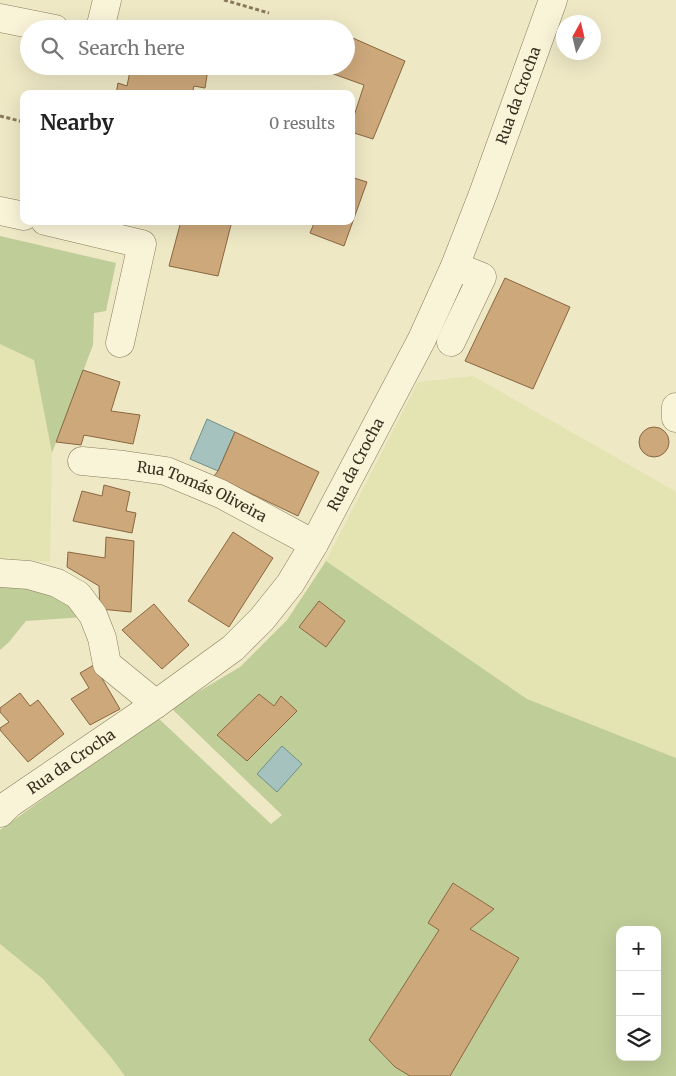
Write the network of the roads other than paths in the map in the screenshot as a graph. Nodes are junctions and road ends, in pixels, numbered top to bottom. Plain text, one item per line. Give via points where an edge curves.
1 (107, 0) edge
2 (553, 0) edge
3 (0, 18) edge
4 (102, 20) edge
5 (20, 22) edge
6 (0, 211) edge
7 (20, 215) edge
8 (62, 225) edge
9 (455, 266) junction
10 (451, 342) dead end
11 (120, 343) dead end
12 (676, 407) edge
13 (676, 418) edge
14 (82, 461) dead end
15 (314, 544) junction
16 (0, 573) edge
17 (156, 704) junction
18 (0, 812) edge

1 - 4 street
2 - 9 street, Rua da Crocha
3 - 5 street
6 - 7 street
8 - 11 street via 142,244
9 - 10 street via 482,277
9 - 15 street, Rua da Crocha via 422,339
12 - 13 street
14 - 15 street, Rua Tomás Oliveira via 166,471 221,494
15 - 17 street, Rua da Crocha via 290,584 262,619 233,648
16 - 17 street via 29,575 57,583 78,595 93,615 107,664
17 - 18 street, Rua da Crocha

